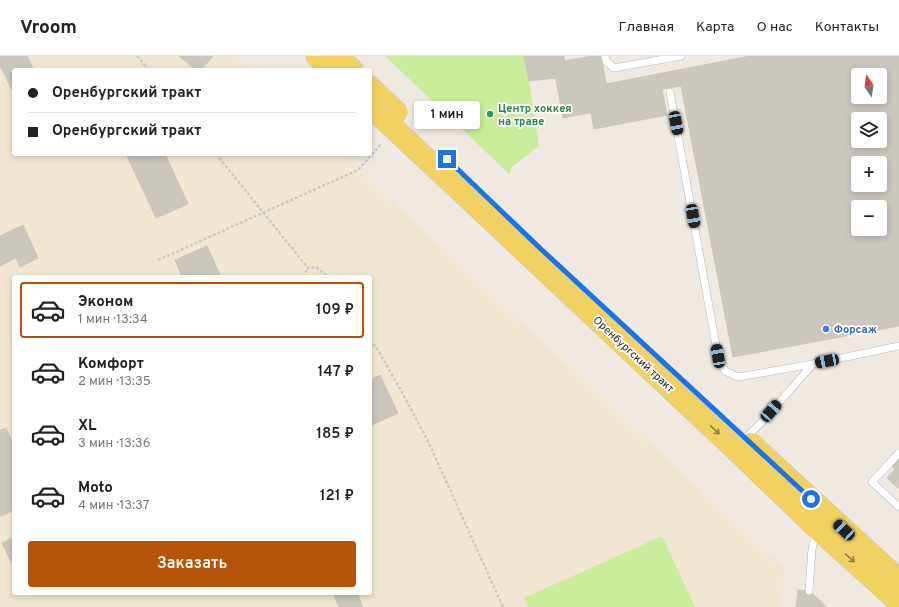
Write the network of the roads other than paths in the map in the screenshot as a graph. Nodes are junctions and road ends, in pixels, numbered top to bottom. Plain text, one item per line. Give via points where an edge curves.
1 (317, 56) edge
2 (337, 56) edge
3 (605, 56) edge
4 (681, 56) edge
5 (330, 68) edge
6 (350, 68) edge
7 (372, 89) edge
8 (670, 92) dead end
9 (372, 108) edge
10 (899, 346) edge
11 (813, 364) junction
12 (745, 438) junction
13 (899, 453) edge
14 (899, 507) edge
15 (818, 529) junction
16 (899, 580) edge
17 (809, 591) dead end
18 (899, 602) edge

1 - 5 main road
2 - 6 main road
3 - 4 lane via 606,62 614,68
7 - 12 main road, Оренбургский тракт
8 - 11 lane via 718,356 725,371 738,377
9 -> 15 main road, Оренбургский тракт
10 - 11 lane
11 - 12 lane
12 - 16 main road, Оренбургский тракт
13 - 14 lane via 872,482
15 - 17 lane via 812,549
15 -> 18 main road, Оренбургский тракт

